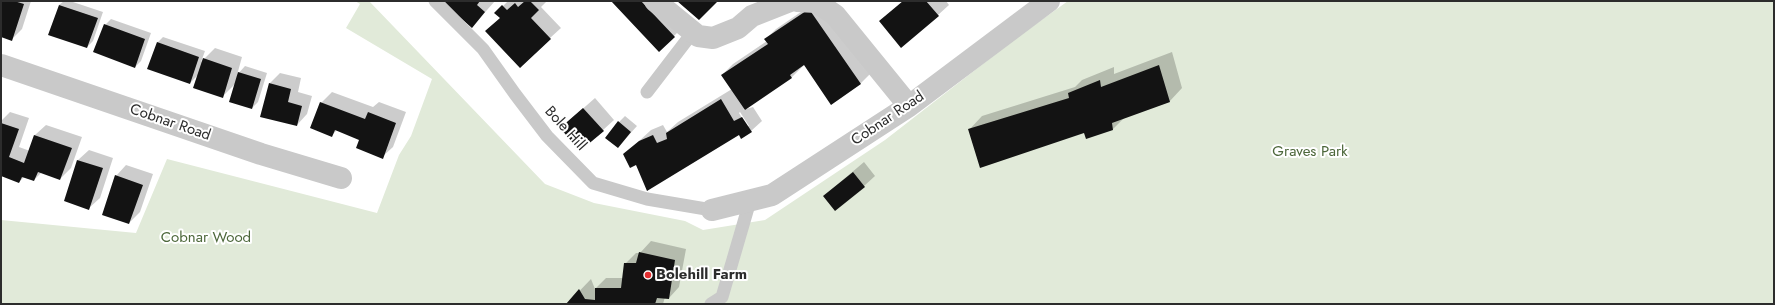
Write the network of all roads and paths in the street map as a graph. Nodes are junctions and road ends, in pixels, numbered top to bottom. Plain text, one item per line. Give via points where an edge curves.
1 (435, 1) edge
2 (655, 1) edge
3 (790, 1) edge
4 (797, 1) edge
5 (1049, 1) edge
6 (693, 32) junction
7 (1, 65) edge
8 (647, 92) dead end
9 (909, 106) junction
10 (341, 178) dead end
11 (750, 201) junction
12 (712, 210) joint
13 (711, 304) edge

1 - 12 lane, Bole Hill via 483,49 548,136 593,182 647,199
2 - 6 street
3 - 6 street via 752,16 738,28 713,38 698,36
4 - 9 street via 816,2 835,15
5 - 9 street, Cobnar Road
6 - 8 lane
7 - 10 street, Cobnar Road via 261,154
9 - 11 street, Cobnar Road via 772,195
11 - 12 street, Cobnar Road
11 - 13 lane via 722,297

